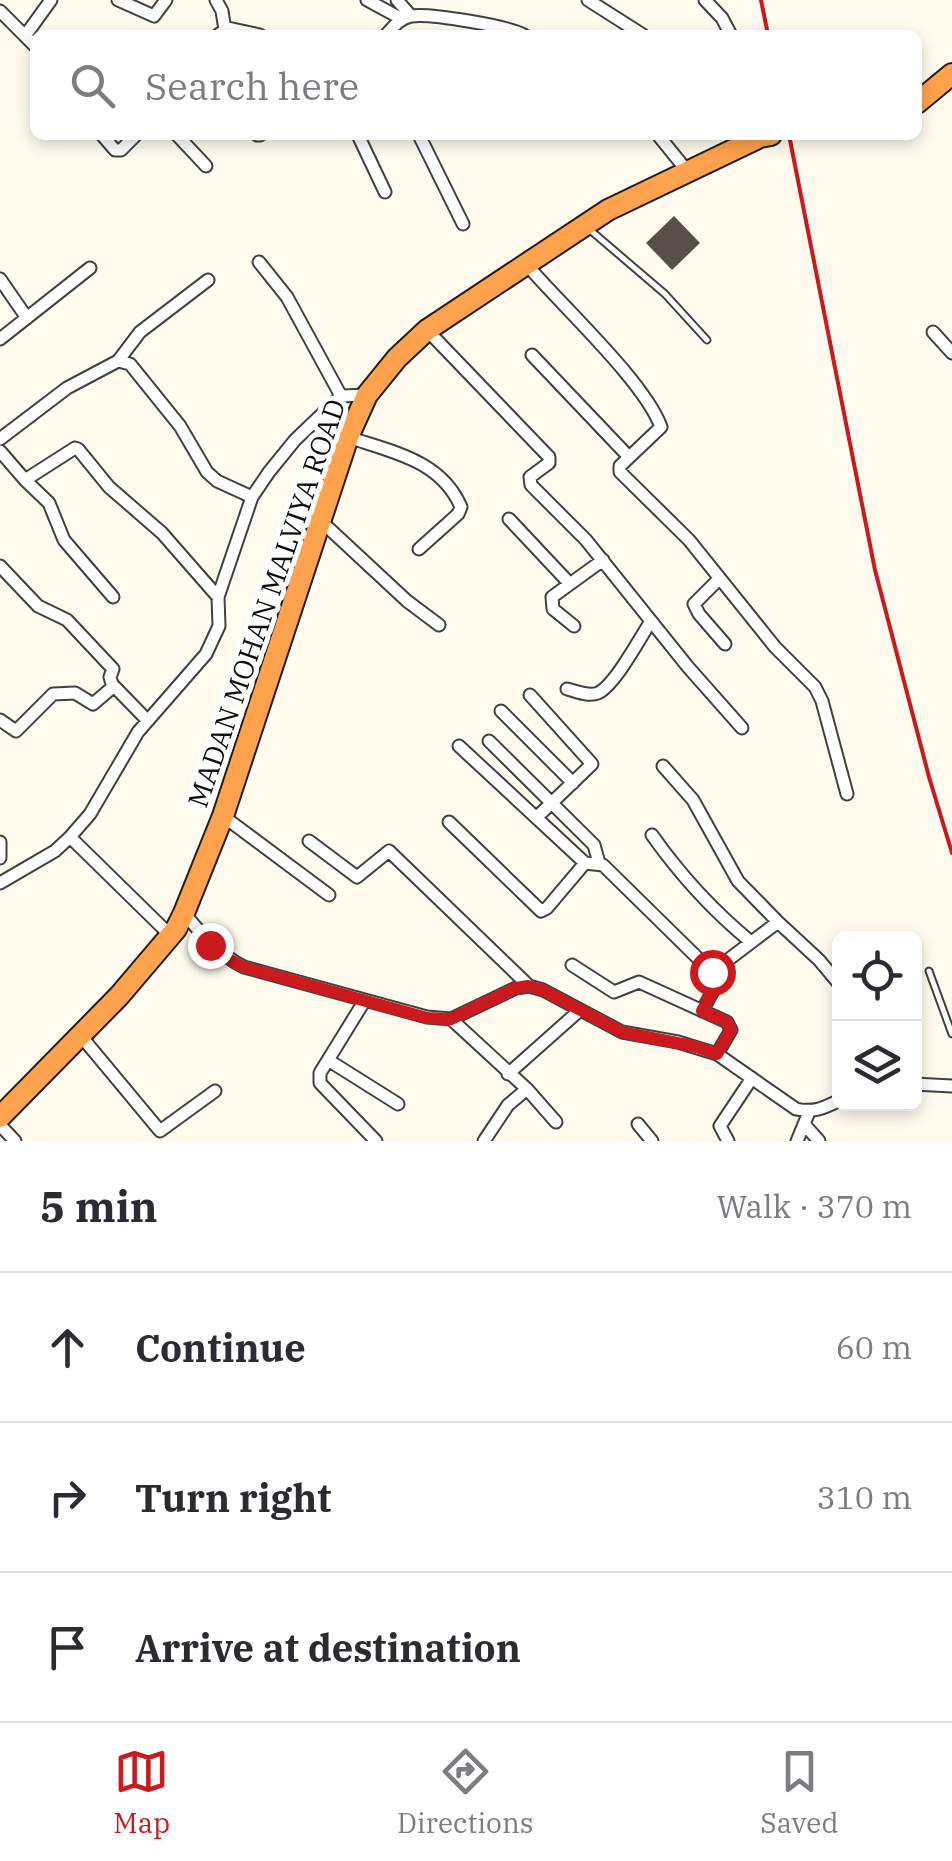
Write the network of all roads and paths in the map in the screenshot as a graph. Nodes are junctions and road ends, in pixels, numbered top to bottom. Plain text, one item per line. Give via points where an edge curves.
1 (51, 0) edge
2 (118, 0) edge
3 (166, 0) edge
4 (216, 0) edge
5 (367, 0) edge
6 (397, 0) edge
7 (588, 0) edge
8 (706, 0) edge
9 (0, 12) edge
10 (406, 18) junction
11 (222, 30) edge
12 (392, 30) edge
13 (516, 30) edge
14 (634, 30) edge
15 (728, 30) edge
16 (25, 36) junction
17 (30, 41) edge
18 (950, 81) edge
19 (922, 100) edge
20 (105, 140) edge
21 (131, 140) edge
22 (182, 140) edge
23 (360, 140) edge
24 (421, 140) edge
25 (662, 140) edge
26 (755, 140) edge
27 (206, 166) dead end
28 (688, 172) junction
29 (385, 192) dead end
30 (464, 224) dead end
31 (586, 226) junction
32 (259, 262) dead end
33 (526, 265) junction
34 (90, 268) dead end
35 (0, 279) edge
36 (208, 280) dead end
37 (27, 318) junction
38 (428, 330) junction
39 (934, 332) dead end
40 (0, 339) edge
41 (708, 340) dead end
42 (952, 353) edge
43 (532, 355) dead end
44 (118, 361) junction
45 (367, 395) junction
46 (341, 396) junction
47 (348, 437) junction
48 (0, 439) edge
49 (0, 451) edge
50 (629, 456) junction
51 (25, 480) junction
52 (252, 497) junction
53 (509, 519) dead end
54 (322, 522) junction
55 (419, 549) dead end
56 (603, 560) junction
57 (0, 566) edge
58 (719, 579) junction
59 (570, 584) junction
60 (113, 597) dead end
61 (218, 597) junction
62 (651, 621) junction
63 (439, 625) dead end
64 (574, 626) dead end
65 (725, 644) dead end
66 (114, 686) junction
67 (567, 689) dead end
68 (530, 695) dead end
69 (501, 711) dead end
70 (0, 720) edge
71 (147, 720) junction
72 (742, 728) dead end
73 (489, 741) dead end
74 (459, 746) dead end
75 (663, 766) dead end
76 (573, 784) junction
77 (847, 794) dead end
78 (551, 804) junction
79 (223, 816) junction
80 (537, 817) junction
81 (449, 822) dead end
82 (652, 835) dead end
83 (70, 837) junction
84 (309, 841) dead end
85 (0, 842) edge
86 (0, 858) edge
87 (592, 863) junction
88 (0, 882) edge
89 (329, 895) dead end
90 (184, 913) junction
91 (778, 922) junction
92 (170, 935) junction
93 (751, 942) junction
94 (572, 966) dead end
95 (930, 971) dead end
96 (712, 972) junction
97 (832, 975) edge
98 (528, 986) junction
99 (365, 1000) junction
100 (580, 1010) junction
101 (702, 1011) junction
102 (451, 1019) junction
103 (952, 1034) edge
104 (81, 1036) junction
105 (717, 1054) junction
106 (328, 1060) junction
107 (508, 1074) junction
108 (752, 1078) junction
109 (922, 1084) edge
110 (952, 1086) edge
111 (526, 1089) junction
112 (215, 1091) dead end
113 (398, 1104) dead end
114 (832, 1104) edge
115 (0, 1117) edge
116 (806, 1118) junction
117 (556, 1122) dead end
118 (0, 1124) edge
119 (638, 1124) dead end
120 (15, 1141) edge
121 (376, 1141) edge
122 (484, 1141) edge
123 (652, 1141) edge
124 (728, 1141) edge
125 (796, 1141) edge
126 (819, 1141) edge

1 - 16 street
2 - 3 street via 150,16
4 - 11 street
5 - 10 street
6 - 10 street
7 - 14 street
8 - 15 street
9 - 16 street
10 - 12 street
10 - 13 street
16 - 17 street
18 - 19 highway
20 - 21 street via 122,150
22 - 27 street
23 - 29 street
24 - 30 street
25 - 28 street
26 - 28 highway, MADAN MOHAN MALVIYA ROAD
28 - 31 highway, MADAN MOHAN MALVIYA ROAD
31 - 33 highway, MADAN MOHAN MALVIYA ROAD
31 - 41 lane
32 - 46 street via 287,298
33 - 38 highway, MADAN MOHAN MALVIYA ROAD
33 - 50 street via 656,414 661,427
34 - 37 street
35 - 37 street
36 - 44 street via 140,332
37 - 40 street
38 - 45 highway, MADAN MOHAN MALVIYA ROAD
38 - 56 street via 550,457 530,477 532,485
39 - 42 street
43 - 50 street
44 - 48 street via 67,388
44 - 52 street via 130,364 180,426 207,472
45 - 46 street
45 - 47 highway, MADAN MOHAN MALVIYA ROAD
46 - 52 street via 294,440
47 - 54 highway, MADAN MOHAN MALVIYA ROAD
47 - 55 street via 421,462 457,498 458,514
49 - 51 street
50 - 58 street via 620,472
51 - 60 street
51 - 61 street via 78,449
52 - 61 street
53 - 59 street
54 - 63 street
54 - 79 highway, MADAN MOHAN MALVIYA ROAD
56 - 59 street
56 - 62 street
57 - 66 street via 38,606 62,616 88,641 113,668
58 - 65 street via 694,604
58 - 77 street via 816,690
59 - 64 street via 552,596 551,605
61 - 71 street via 219,626 206,654
62 - 67 street via 605,688 592,695
62 - 72 street
66 - 70 street via 93,704 76,694 53,694 16,732
66 - 71 street
68 - 76 street via 591,759
69 - 76 street
71 - 83 street
73 - 78 street
74 - 80 street
75 - 91 street via 693,800 738,881
76 - 78 street
78 - 80 street
78 - 87 street via 594,845
79 - 89 street
79 - 90 highway, MADAN MOHAN MALVIYA ROAD
80 - 87 street
81 - 87 street via 540,911
82 - 93 street via 682,877
83 - 88 street
83 - 92 street
84 - 98 street via 357,877 389,851
85 - 86 street
87 - 96 street
90 - 92 highway, MADAN MOHAN MALVIYA ROAD
90 - 99 street via 226,958 244,967
91 - 93 street
91 - 97 street
92 - 104 highway, MADAN MOHAN MALVIYA ROAD
93 - 96 street
94 - 101 street via 614,992 638,982
95 - 103 lane
96 - 101 street via 719,980
98 - 100 street
98 - 102 street
99 - 102 street
99 - 106 street
100 - 105 street via 622,1032
100 - 107 street
101 - 105 street via 730,1025
102 - 107 street
104 - 112 street via 160,1131
104 - 115 highway, MADAN MOHAN MALVIYA ROAD
105 - 108 street
106 - 113 street
106 - 121 street via 320,1083
107 - 111 street
108 - 116 street
108 - 124 street via 720,1126
109 - 110 street
111 - 117 street
111 - 122 street
114 - 116 street
116 - 125 street
116 - 126 street
118 - 120 street
119 - 123 street

